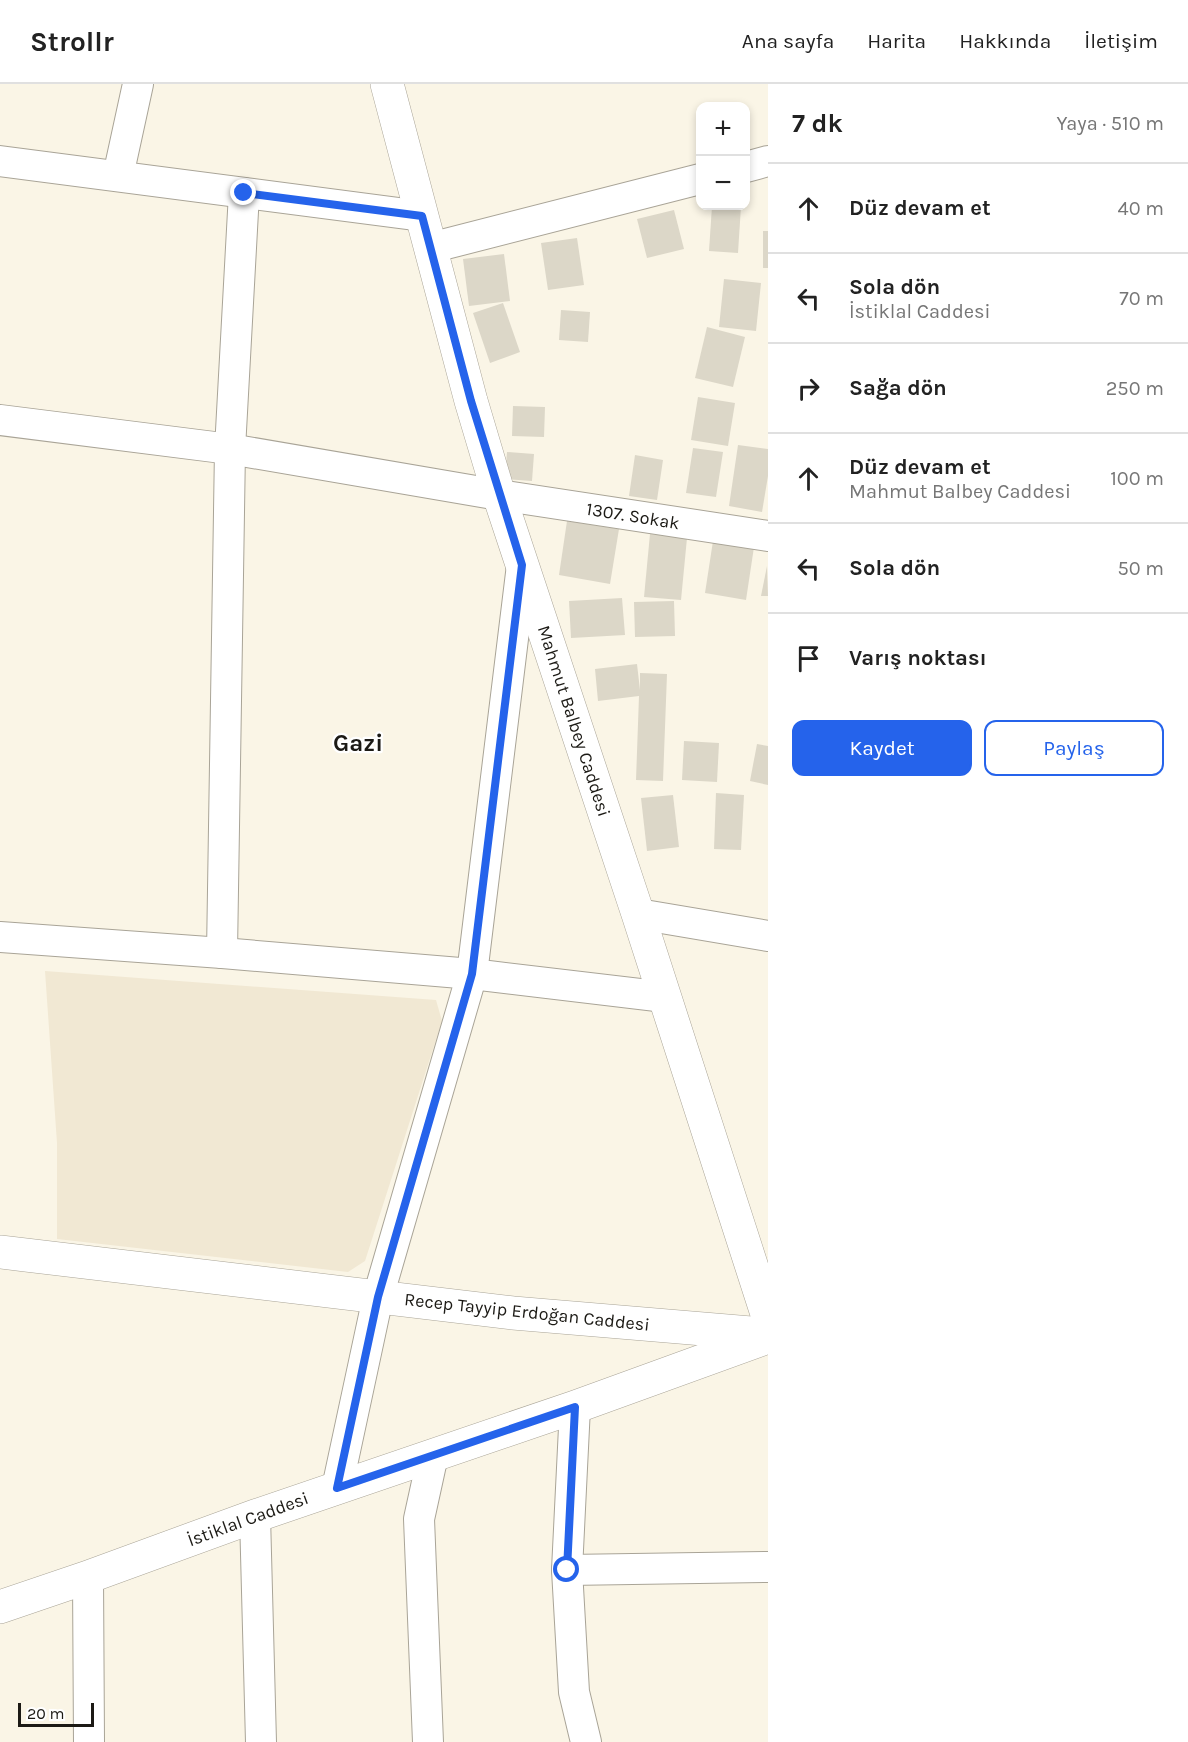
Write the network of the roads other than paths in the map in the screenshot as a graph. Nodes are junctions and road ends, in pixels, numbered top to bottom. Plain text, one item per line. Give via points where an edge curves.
1 (138, 84) edge
2 (387, 84) edge
3 (0, 161) edge
4 (768, 161) edge
5 (750, 166) edge
6 (118, 176) junction
7 (696, 179) edge
8 (244, 193) junction
9 (422, 216) junction
10 (430, 248) junction
11 (0, 420) edge
12 (230, 448) junction
13 (499, 495) junction
14 (768, 536) edge
15 (522, 565) junction
16 (638, 914) junction
17 (768, 936) edge
18 (0, 937) edge
19 (222, 953) junction
20 (472, 974) junction
21 (665, 996) junction
22 (0, 1252) edge
23 (378, 1297) junction
24 (768, 1317) edge
25 (768, 1336) edge
26 (575, 1407) junction
27 (433, 1455) junction
28 (337, 1488) junction
29 (255, 1516) junction
30 (768, 1567) edge
31 (567, 1570) junction
32 (88, 1577) junction
33 (0, 1606) edge
34 (89, 1742) edge
35 (261, 1742) edge
36 (428, 1742) edge
37 (586, 1742) edge

1 - 6 street
2 - 9 street, Mahmut Balbey Caddesi
3 - 6 street
4 - 5 street
6 - 8 street
7 - 10 street
8 - 9 street
8 - 12 street
9 - 10 street, Mahmut Balbey Caddesi
10 - 13 street, Mahmut Balbey Caddesi
11 - 12 street, 1307. Sokak
12 - 13 street, 1307. Sokak
12 - 19 street
13 - 14 street, 1307. Sokak
13 - 15 street, Mahmut Balbey Caddesi
15 - 16 street, Mahmut Balbey Caddesi
15 - 20 street
16 - 17 street
16 - 21 street, Mahmut Balbey Caddesi
18 - 19 street
19 - 20 street
20 - 21 street
20 - 23 street
21 - 24 street, Mahmut Balbey Caddesi
22 - 23 street, Recep Tayyip Erdoğan Caddesi
23 - 25 street, Recep Tayyip Erdoğan Caddesi
23 - 28 street
25 - 26 street, İstiklal Caddesi
26 - 27 street, İstiklal Caddesi
26 - 31 street
27 - 28 street, İstiklal Caddesi
27 - 36 street via 419,1519
28 - 29 street, İstiklal Caddesi
29 - 32 street, İstiklal Caddesi
29 - 35 street
30 - 31 street
31 - 37 street via 574,1692
32 - 33 street, İstiklal Caddesi
32 - 34 street

